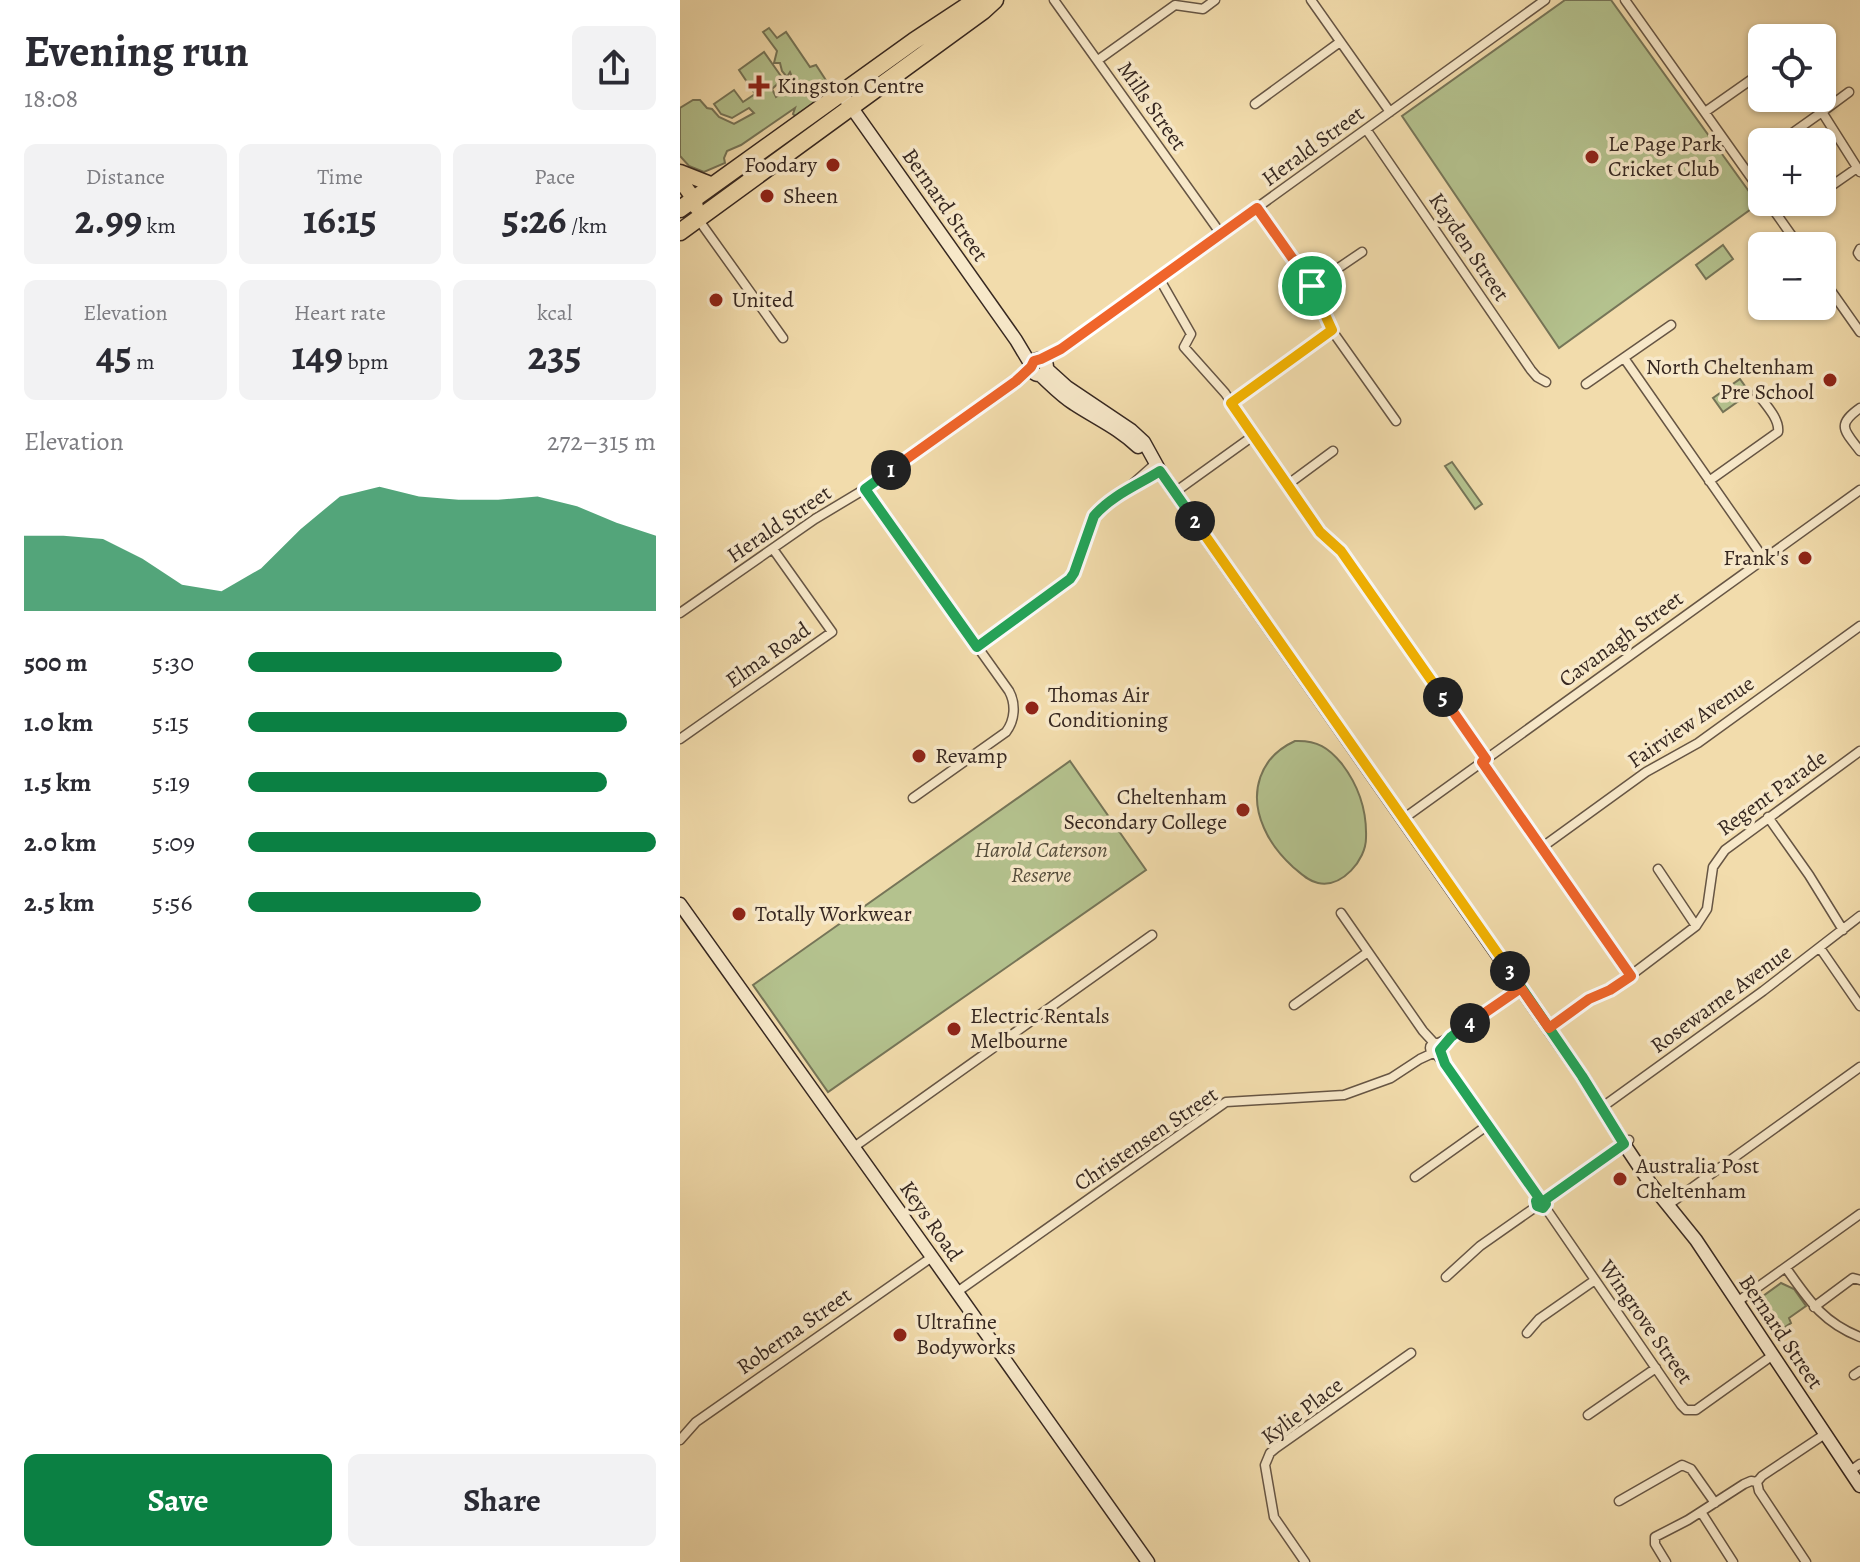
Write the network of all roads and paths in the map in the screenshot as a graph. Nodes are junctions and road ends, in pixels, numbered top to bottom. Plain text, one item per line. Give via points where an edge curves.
1 (976, 0) edge
2 (995, 0) edge
3 (1054, 0) edge
4 (1215, 0) edge
5 (1311, 0) edge
6 (1545, 0) edge
7 (1625, 0) edge
8 (1340, 42) junction
9 (1098, 60) junction
10 (1748, 82) edge
11 (1849, 92) dead end
12 (847, 101) junction
13 (1836, 102) edge
14 (1255, 104) dead end
15 (1390, 112) junction
16 (1705, 112) junction
17 (1822, 112) joint
18 (1799, 128) edge
19 (1366, 129) junction
20 (1859, 170) edge
21 (680, 172) edge
22 (1748, 173) edge
23 (680, 180) edge
24 (1836, 183) edge
25 (713, 185) junction
26 (685, 203) edge
27 (1257, 208) junction
28 (698, 219) junction
29 (680, 232) edge
30 (1221, 234) junction
31 (1860, 249) edge
32 (1362, 252) dead end
33 (1860, 256) edge
34 (1159, 278) junction
35 (1312, 286) junction
36 (1836, 298) edge
37 (1671, 325) dead end
38 (1332, 330) junction
39 (1860, 332) edge
40 (783, 338) dead end
41 (1624, 358) junction
42 (1038, 367) junction
43 (1546, 382) dead end
44 (1586, 384) dead end
45 (1757, 393) dead end
46 (1231, 403) junction
47 (1860, 408) edge
48 (1396, 421) dead end
49 (1253, 436) junction
50 (1333, 451) dead end
51 (1860, 451) edge
52 (1158, 467) junction
53 (1709, 481) junction
54 (1287, 485) junction
55 (865, 489) junction
56 (1860, 490) edge
57 (1175, 492) junction
58 (773, 549) junction
59 (1764, 559) junction
60 (680, 613) edge
61 (1860, 626) edge
62 (977, 647) junction
63 (680, 739) edge
64 (1860, 751) edge
65 (1484, 760) junction
66 (913, 798) dead end
67 (1768, 817) junction
68 (1403, 819) junction
69 (1541, 848) junction
70 (1658, 869) dead end
71 (680, 904) edge
72 (1341, 913) dead end
73 (1860, 916) edge
74 (1696, 926) junction
75 (1843, 930) junction
76 (1152, 935) dead end
77 (1820, 948) junction
78 (1368, 952) junction
79 (1631, 976) junction
80 (1521, 988) junction
81 (1294, 1005) dead end
82 (1860, 1006) edge
83 (1549, 1028) junction
84 (1435, 1048) junction
85 (1860, 1067) edge
86 (1604, 1107) junction
87 (1488, 1125) junction
88 (1627, 1142) junction
89 (854, 1147) junction
90 (1415, 1177) dead end
91 (1541, 1203) junction
92 (1670, 1203) junction
93 (1860, 1214) edge
94 (932, 1257) junction
95 (1783, 1270) junction
96 (1446, 1277) dead end
97 (1595, 1280) junction
98 (1859, 1282) edge
99 (957, 1292) junction
100 (1737, 1302) junction
101 (1814, 1307) junction
102 (1527, 1333) dead end
103 (1860, 1337) edge
104 (1411, 1353) dead end
105 (1773, 1355) junction
106 (1656, 1368) junction
107 (1588, 1415) dead end
108 (1825, 1434) junction
109 (680, 1440) edge
110 (1855, 1467) edge
111 (1757, 1482) junction
112 (1860, 1486) edge
113 (1619, 1501) dead end
114 (1715, 1503) junction
115 (1701, 1512) junction
116 (1148, 1562) edge
117 (1305, 1562) edge
118 (1666, 1562) edge
119 (1733, 1562) edge
120 (1806, 1562) edge

1 - 12 highway via 933,27
2 - 12 highway
3 - 9 street, Mills Street
4 - 9 street via 1203,9 1175,5
5 - 8 street
6 - 15 street, Herald Street
7 - 16 street
8 - 14 street
8 - 15 street
9 - 30 street, Mills Street
10 - 16 street
11 - 13 street
12 - 25 highway
12 - 28 highway
12 - 42 street, Bernard Street
15 - 19 street, Herald Street
16 - 22 street
17 - 18 street
17 - 20 street
19 - 27 street, Herald Street
19 - 43 street, Kayden Street via 1531,370
20 - 24 street
21 - 25 main road
23 - 26 main road
25 - 26 highway
26 - 28 main road
27 - 30 street, Herald Street
27 - 35 street
28 - 29 highway
28 - 40 street
30 - 34 street, Herald Street
31 - 33 street
32 - 35 street
34 - 42 street, Herald Street
34 - 46 street via 1191,334 1184,347
35 - 38 street
36 - 39 street
37 - 41 street
38 - 46 street
38 - 48 street
41 - 44 street
41 - 53 street
42 - 52 street, Bernard Street via 1061,395 1107,422
42 - 55 street, Herald Street
45 - 53 street via 1778,422 1778,432
46 - 49 street
47 - 51 street via 1845,424
49 - 54 street
49 - 57 street
50 - 54 street
52 - 57 street, Bernard Street
52 - 62 street via 1094,516 1070,579
53 - 59 street
54 - 65 street via 1320,532 1341,551
55 - 58 street, Herald Street
55 - 62 street
56 - 59 street, Cavanagh Street
57 - 68 street, Bernard Street
58 - 60 street, Herald Street
58 - 63 street, Elma Road via 832,632
59 - 65 street, Cavanagh Street
61 - 69 street, Fairview Avenue
62 - 66 street via 1012,696 1011,726
64 - 67 street, Regent Parade
65 - 68 street, Cavanagh Street
65 - 69 street
67 - 74 street, Regent Parade via 1721,854 1711,875 1707,909
67 - 75 street
68 - 80 street, Bernard Street
69 - 79 street
70 - 74 street
71 - 89 street, Keys Road
72 - 78 street, Wingrove Street
73 - 75 street, Rosewarne Avenue
74 - 79 street
75 - 77 street, Rosewarne Avenue
76 - 89 street
77 - 82 street
77 - 86 street, Rosewarne Avenue
78 - 81 street
78 - 84 street, Wingrove Street
79 - 83 street
80 - 83 street, Bernard Street
80 - 84 street, Christensen Street
83 - 86 street, Bernard Street
84 - 87 street, Wingrove Street
84 - 99 street, Christensen Street via 1391,1078 1344,1095 1226,1102
85 - 92 street
86 - 88 street, Bernard Street
87 - 90 street
87 - 91 street, Wingrove Street
88 - 91 street
88 - 92 street, Bernard Street
89 - 94 street, Keys Road
91 - 96 street
91 - 97 street, Wingrove Street
92 - 100 street, Bernard Street
93 - 95 street
94 - 99 street, Keys Road
94 - 109 street, Roberna Street via 696,1422
95 - 100 street
95 - 101 street
97 - 102 street
97 - 106 street, Wingrove Street
98 - 101 street via 1853,1278
99 - 116 street, Keys Road
100 - 105 street, Bernard Street
101 - 103 street
104 - 117 street, Kylie Place via 1267,1459 1274,1517
105 - 106 street, Wingrove Street via 1692,1411 1681,1405
105 - 108 street, Bernard Street
106 - 107 street
108 - 110 street, Bernard Street
108 - 111 street
110 - 112 street, Bernard Street
111 - 114 street
111 - 120 street
113 - 114 street via 1682,1465 1691,1469
114 - 115 street
115 - 118 street via 1655,1537
115 - 119 street

